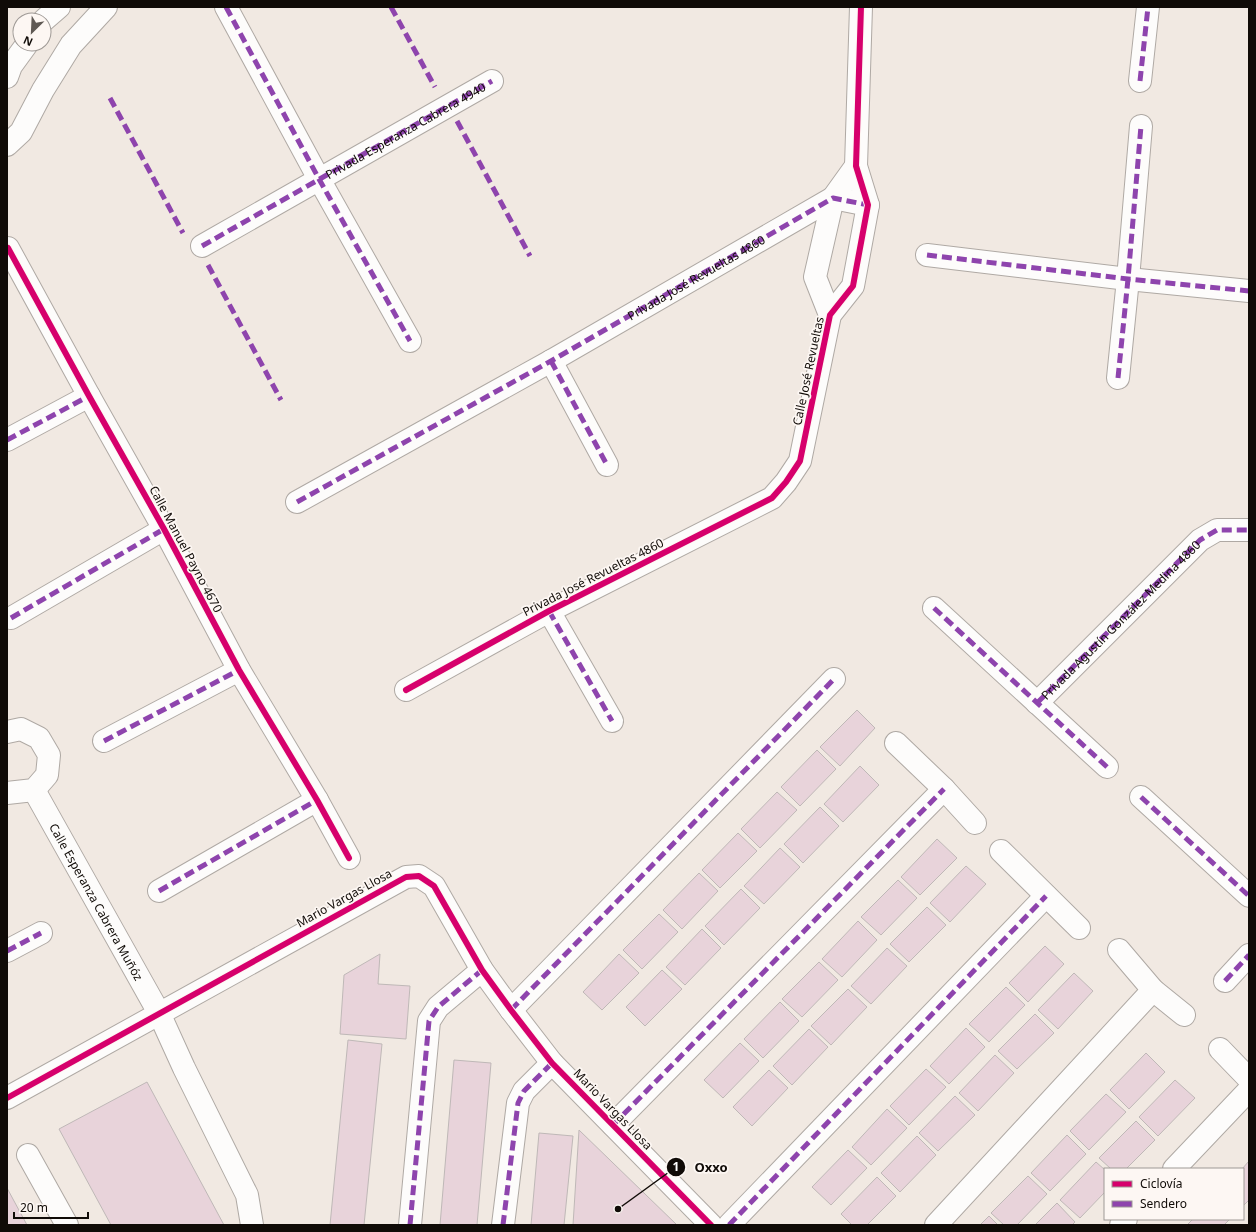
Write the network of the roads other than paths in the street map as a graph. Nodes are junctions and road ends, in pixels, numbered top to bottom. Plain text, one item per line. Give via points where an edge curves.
1 (106, 7) edge
2 (226, 7) edge
3 (861, 7) edge
4 (1148, 7) edge
5 (22, 52) edge
6 (7, 77) edge
7 (492, 81) dead end
8 (1140, 81) dead end
9 (1141, 126) dead end
10 (7, 145) edge
11 (856, 166) junction
12 (319, 179) junction
13 (833, 198) junction
14 (868, 205) junction
15 (202, 246) dead end
16 (8, 248) dead end
17 (927, 255) dead end
18 (1128, 279) junction
19 (1249, 291) edge
20 (830, 315) junction
21 (410, 341) dead end
22 (551, 361) junction
23 (1118, 378) dead end
24 (89, 396) junction
25 (7, 440) edge
26 (607, 465) dead end
27 (786, 482) joint
28 (297, 502) dead end
29 (164, 529) junction
30 (1249, 530) edge
31 (934, 608) dead end
32 (549, 612) junction
33 (11, 618) dead end
34 (239, 670) junction
35 (834, 679) dead end
36 (406, 690) dead end
37 (1037, 703) junction
38 (612, 721) dead end
39 (7, 732) edge
40 (104, 741) dead end
41 (896, 743) dead end
42 (1107, 767) dead end
43 (944, 789) junction
44 (34, 790) junction
45 (7, 793) edge
46 (1141, 797) dead end
47 (317, 800) junction
48 (975, 823) dead end
49 (1001, 851) dead end
50 (349, 858) dead end
51 (159, 891) dead end
52 (1046, 896) junction
53 (1249, 896) edge
54 (1079, 928) dead end
55 (41, 933) dead end
56 (1119, 950) dead end
57 (7, 951) edge
58 (1249, 955) edge
59 (482, 970) junction
60 (1225, 981) dead end
61 (1154, 990) junction
62 (511, 1010) junction
63 (159, 1013) junction
64 (1184, 1015) dead end
65 (1220, 1049) dead end
66 (552, 1063) junction
67 (1249, 1080) edge
68 (1249, 1090) edge
69 (7, 1098) edge
70 (613, 1125) junction
71 (28, 1155) dead end
72 (1175, 1168) edge
73 (67, 1225) edge
74 (252, 1225) edge
75 (410, 1225) edge
76 (503, 1225) edge
77 (711, 1225) edge
78 (729, 1225) edge
79 (936, 1225) edge

1 - 10 street via 71,45 21,132
2 - 12 street, Privada Esperanza Cabrera 4940
3 - 11 street, Calle José Revueltas
4 - 8 street
5 - 6 street
7 - 12 street, Privada Esperanza Cabrera 4940
9 - 18 street
11 - 13 street, Calle José Revueltas
11 - 14 street, Calle José Revueltas
12 - 15 street, Privada Esperanza Cabrera 4940
12 - 21 street, Privada Esperanza Cabrera 4940
13 - 14 street
13 - 20 street, Calle José Revueltas via 815,277
13 - 22 street, Privada José Revueltas 4860
14 - 20 street, Calle José Revueltas via 853,286
16 - 24 street, Calle Manuel Payno 4670
17 - 18 street
18 - 19 street
18 - 23 street
20 - 27 street, Calle José Revueltas via 800,461
22 - 26 street
22 - 28 street, Privada José Revueltas 4860
24 - 25 street
24 - 29 street, Calle Manuel Payno 4670
27 - 32 street, Privada José Revueltas 4860 via 772,498
29 - 33 street, Calle Manuel Payno 4670
29 - 34 street, Calle Manuel Payno 4670
30 - 37 street, Privada Agustín González Medina 4860 via 1217,530 1200,540
31 - 37 street
32 - 36 street, Privada José Revueltas 4860
32 - 38 street
34 - 40 street
34 - 47 street, Calle Manuel Payno 4670
35 - 62 street
37 - 42 street, Privada Agustín González Medina 4860
39 - 44 street via 21,729 39,738 49,755 47,775
41 - 43 street
43 - 48 street
43 - 70 street
44 - 45 street
44 - 63 street, Calle Esperanza Cabrera Muñóz
46 - 53 street
47 - 50 street, Calle Manuel Payno 4670
47 - 51 street
49 - 52 street
52 - 54 street
52 - 78 street
55 - 57 street
56 - 61 street
58 - 60 street
59 - 62 street, Mario Vargas Llosa
59 - 63 street, Mario Vargas Llosa via 434,886 419,876 406,877
59 - 75 street via 438,1007 429,1021
61 - 64 street
61 - 79 street
62 - 66 street, Mario Vargas Llosa
63 - 69 street, Mario Vargas Llosa
63 - 74 street, Calle Esperanza Cabrera Muñóz via 247,1195
65 - 67 street
66 - 70 street, Mario Vargas Llosa
66 - 76 street via 524,1091 518,1103
68 - 72 street
70 - 77 street, Mario Vargas Llosa
71 - 73 street

